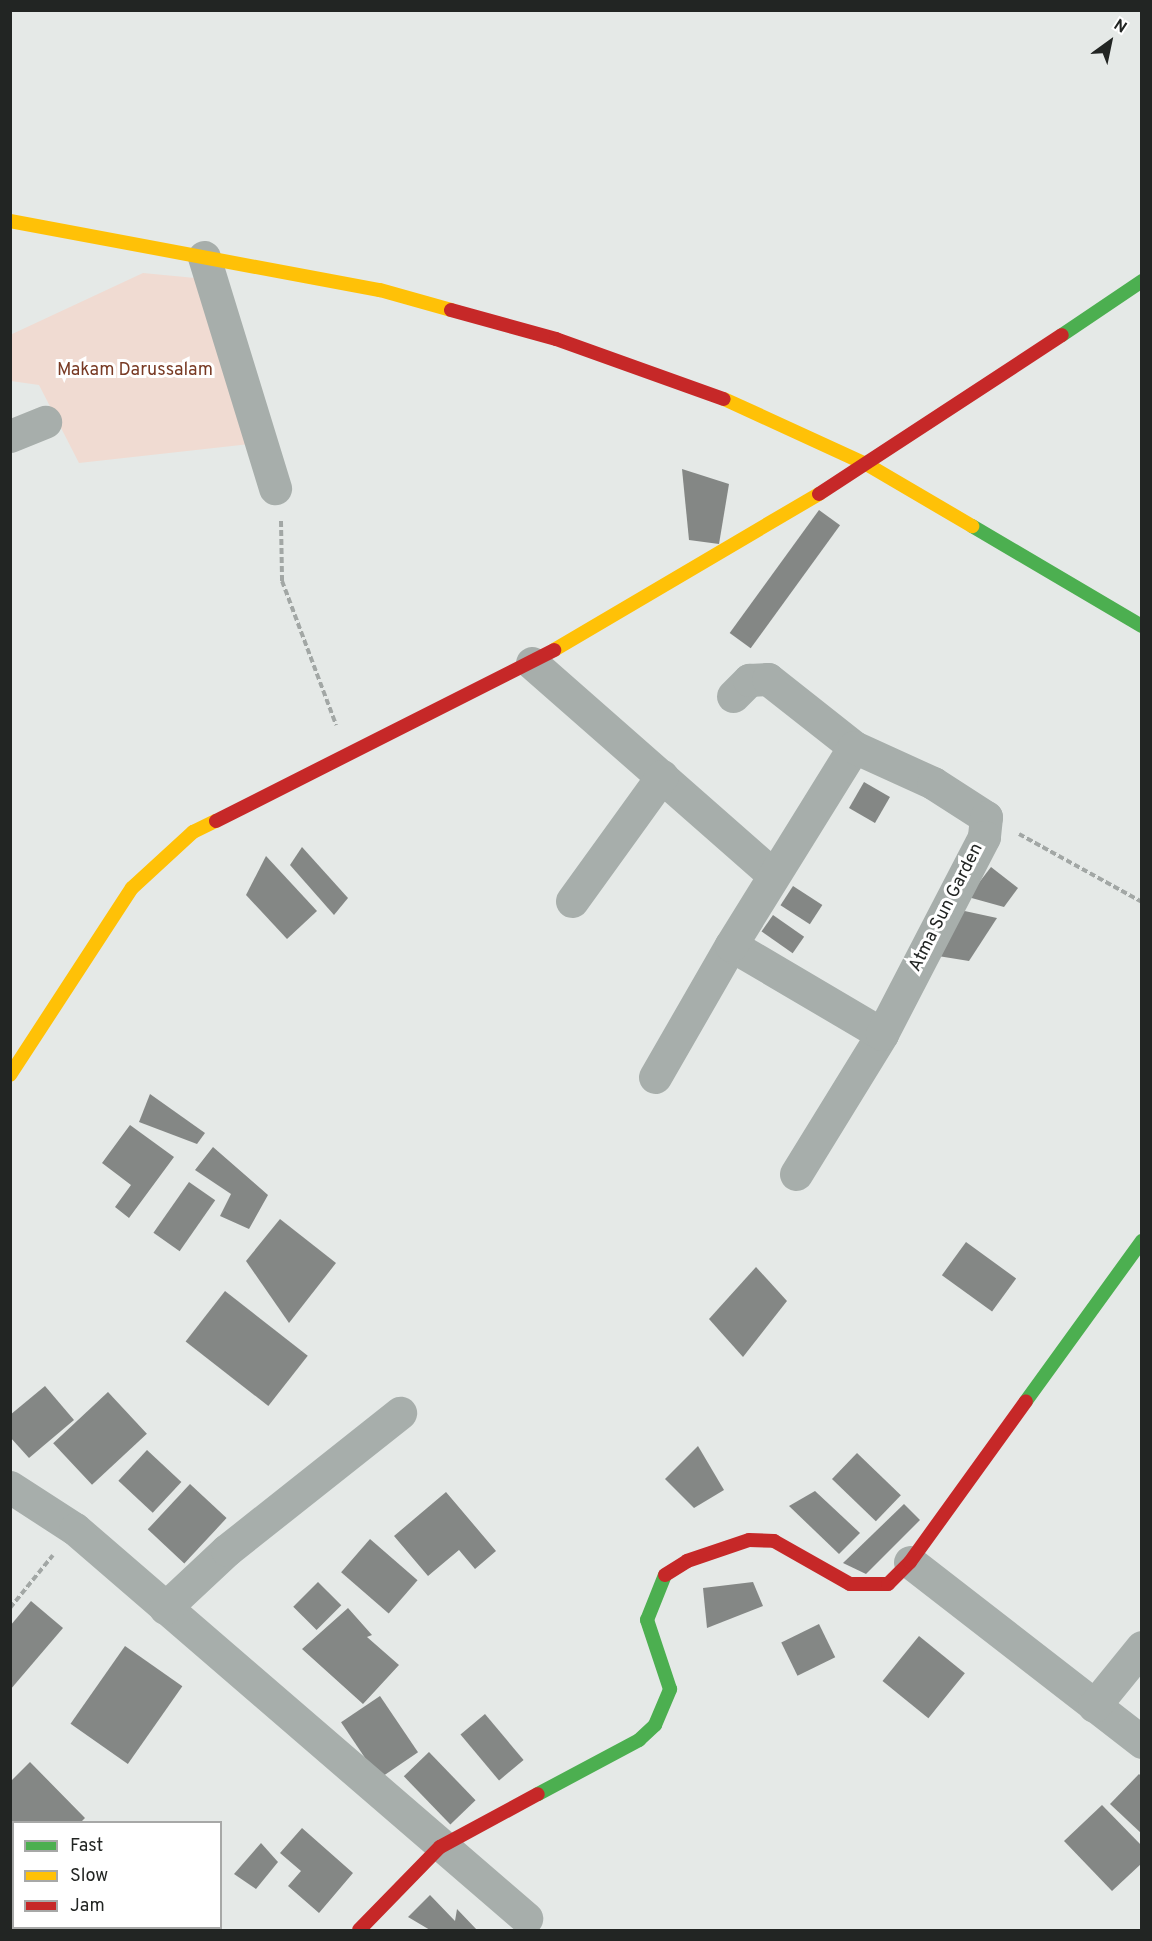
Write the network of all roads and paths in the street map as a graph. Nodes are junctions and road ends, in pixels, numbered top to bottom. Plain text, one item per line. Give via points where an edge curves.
1 (10, 221) edge
2 (204, 257) junction
3 (1142, 281) edge
4 (45, 422) dead end
5 (10, 436) edge
6 (868, 465) junction
7 (274, 488) joint
8 (1142, 626) edge
9 (532, 663) junction
10 (733, 696) dead end
11 (854, 747) junction
12 (346, 753) junction
13 (662, 776) junction
14 (986, 817) junction
15 (772, 875) junction
16 (572, 901) dead end
17 (1142, 902) edge
18 (730, 945) junction
19 (882, 1034) junction
20 (10, 1075) edge
21 (655, 1077) dead end
22 (796, 1174) dead end
23 (1142, 1241) edge
24 (400, 1413) dead end
25 (10, 1487) edge
26 (75, 1529) junction
27 (910, 1562) junction
28 (10, 1608) edge
29 (165, 1608) junction
30 (1142, 1647) edge
31 (1094, 1706) junction
32 (1142, 1742) edge
33 (440, 1847) junction
34 (526, 1918) dead end
35 (359, 1930) edge

1 - 2 street
2 - 6 street via 380,290 556,339 723,399
2 - 7 street
3 - 6 street
4 - 5 street
6 - 8 street
6 - 9 street
7 - 12 path via 282,581
9 - 12 street
9 - 13 street
10 - 11 street via 749,680 768,679
11 - 14 street via 933,783
11 - 15 street
12 - 20 street via 228,811 166,854 132,888
13 - 15 street
13 - 16 street
14 - 17 path
14 - 19 street, Atma Sun Garden via 984,837
15 - 18 street
18 - 19 street
18 - 21 street
19 - 22 street, Atma Sun Garden
23 - 27 street
24 - 29 street via 227,1550
25 - 26 street
26 - 28 path
26 - 29 street
27 - 31 street
27 - 33 street via 888,1584 872,1588 850,1584 774,1541 749,1540 687,1561 661,1578 647,1620 670,1689 655,1725 639,1740
29 - 33 street
30 - 31 street
31 - 32 street
33 - 34 street
33 - 35 street

